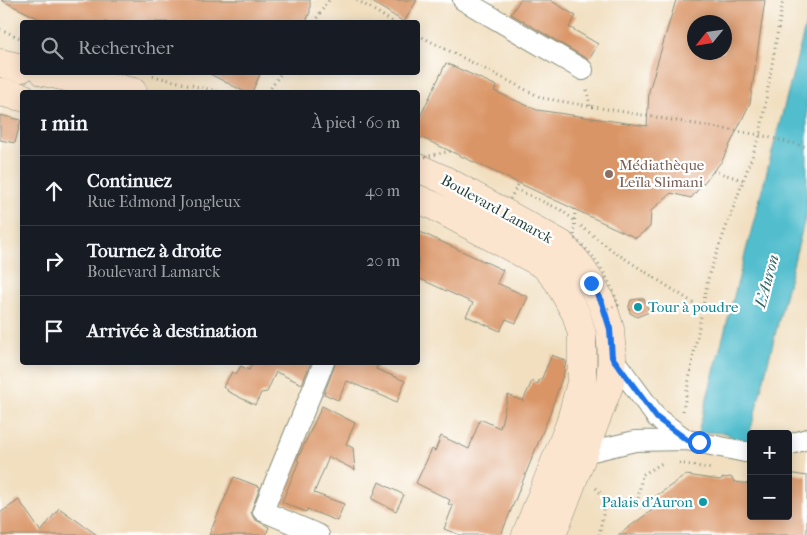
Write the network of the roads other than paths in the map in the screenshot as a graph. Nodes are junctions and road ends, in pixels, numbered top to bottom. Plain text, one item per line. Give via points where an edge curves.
1 (463, 0) edge
2 (0, 63) edge
3 (20, 68) edge
4 (583, 70) dead end
5 (68, 75) edge
6 (140, 84) edge
7 (0, 92) edge
8 (20, 97) edge
9 (420, 164) edge
10 (420, 200) edge
11 (612, 357) junction
12 (323, 365) edge
13 (807, 439) edge
14 (693, 441) junction
15 (792, 443) edge
16 (747, 452) edge
17 (584, 453) junction
18 (319, 535) edge
19 (526, 535) edge
20 (552, 535) edge

1 - 4 street
2 - 3 main road
5 - 6 main road
7 - 8 main road
9 - 11 main road, Boulevard Lamarck via 561,244 578,262 604,310 610,329
10 - 19 main road, Boulevard Lamarck via 544,265 557,280 576,314 582,334 582,379 570,424
11 - 14 street via 657,418
11 - 17 main road, Boulevard Lamarck via 610,383
12 - 18 street via 263,510
13 - 15 street
14 - 16 street
14 - 17 street via 635,441
17 - 20 main road, Boulevard Lamarck

